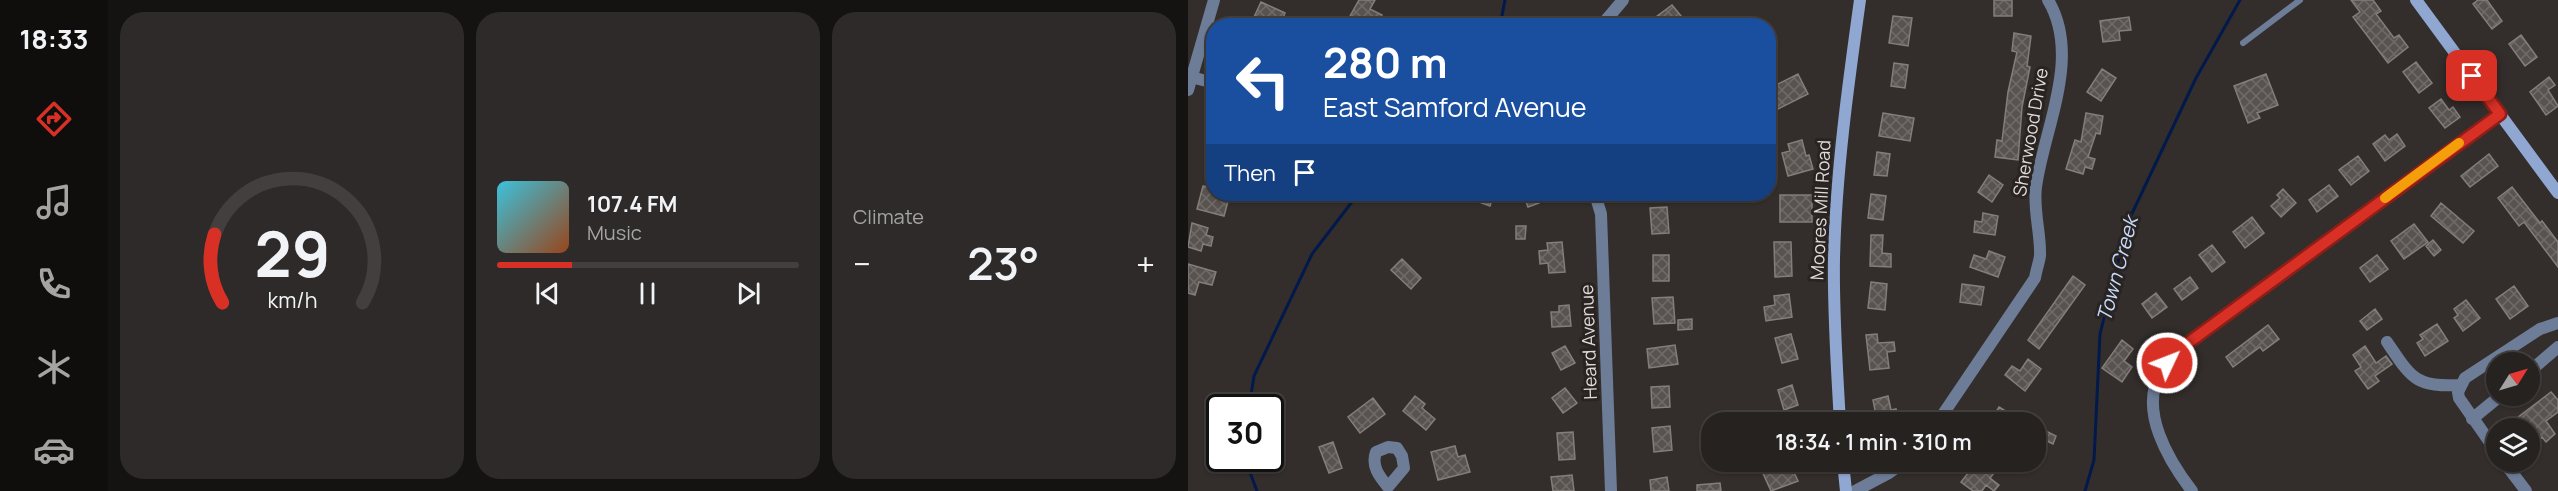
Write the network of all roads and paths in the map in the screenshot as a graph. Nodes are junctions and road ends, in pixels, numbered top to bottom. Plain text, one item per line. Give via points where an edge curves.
1 (1214, 0) edge
2 (1623, 0) edge
3 (1860, 0) edge
4 (2048, 0) edge
5 (2300, 0) edge
6 (2416, 0) edge
7 (1209, 18) edge
8 (1608, 18) edge
9 (1206, 27) edge
10 (2243, 43) dead end
11 (1191, 77) junction
12 (1206, 81) edge
13 (1188, 90) edge
14 (2500, 114) junction
15 (2558, 193) edge
16 (1598, 201) edge
17 (2558, 323) edge
18 (2387, 342) dead end
19 (2558, 347) edge
20 (2540, 363) edge
21 (2461, 385) junction
22 (2488, 406) edge
23 (1840, 412) edge
24 (1944, 412) edge
25 (2472, 419) junction
26 (2486, 438) edge
27 (1844, 472) edge
28 (1890, 472) edge
29 (2512, 472) edge
30 (1611, 491) edge
31 (1846, 491) edge
32 (1854, 491) edge
33 (2192, 491) edge
34 (2526, 491) edge

1 - 7 street
2 - 8 street
3 - 23 street, Moores Mill Road via 1837,192 1834,283
4 - 24 street, Sherwood Drive via 2060,31 2060,71 2036,186 2040,255 2035,278
5 - 10 lane
6 - 14 street
9 - 11 street
11 - 12 street
11 - 13 street
14 - 15 street
14 - 33 street via 2175,353 2160,372 2154,402 2159,435
16 - 30 street, Heard Avenue
17 - 21 street via 2540,329 2465,378
18 - 21 street via 2403,367 2421,383
19 - 20 street
21 - 25 street via 2458,398
22 - 25 street
25 - 26 street
27 - 31 street
28 - 32 street
29 - 34 street

